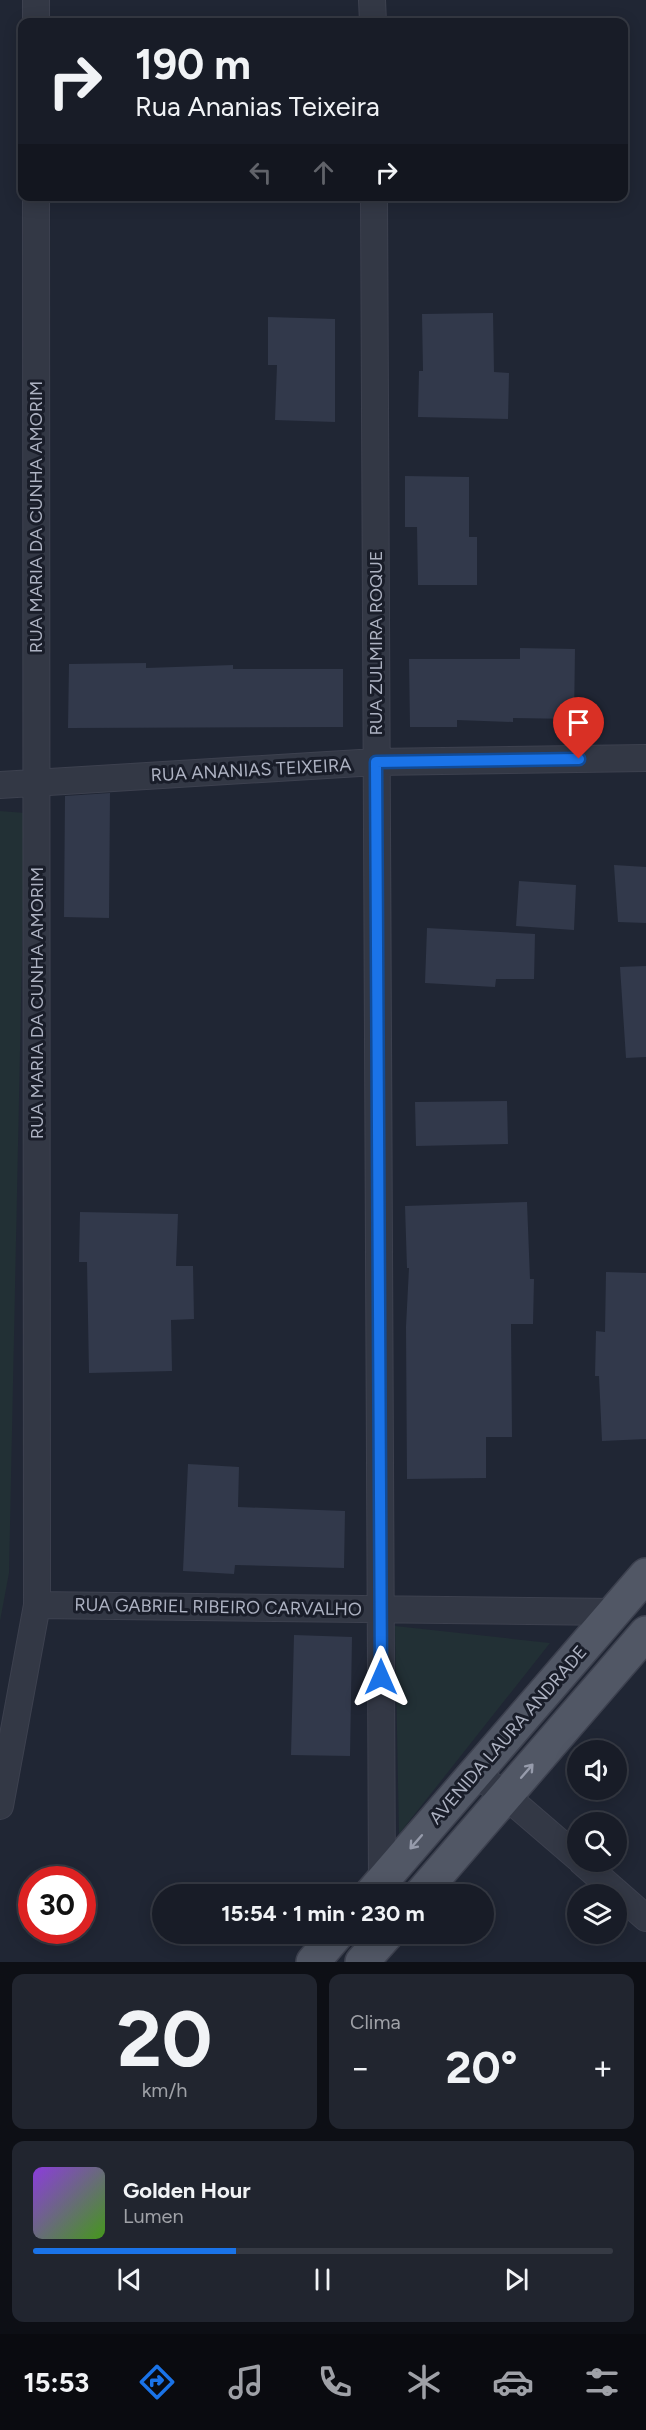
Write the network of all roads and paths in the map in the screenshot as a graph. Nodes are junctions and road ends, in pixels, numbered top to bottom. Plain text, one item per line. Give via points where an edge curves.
1 (36, 0) edge
2 (372, 0) edge
3 (36, 18) edge
4 (373, 18) edge
5 (36, 201) edge
6 (374, 201) edge
7 (646, 758) edge
8 (376, 762) junction
9 (35, 783) junction
10 (0, 785) edge
11 (646, 1575) edge
12 (37, 1605) junction
13 (381, 1609) junction
14 (614, 1612) junction
15 (646, 1633) edge
16 (475, 1773) junction
17 (506, 1796) junction
18 (0, 1806) edge
19 (567, 1849) edge
20 (593, 1872) edge
21 (376, 1884) edge
22 (379, 1884) edge
23 (430, 1884) edge
24 (646, 1918) edge
25 (328, 1944) edge
26 (378, 1944) edge
27 (313, 1962) edge
28 (362, 1962) edge

1 - 3 street
2 - 4 street
5 - 9 street, RUA MARIA DA CUNHA AMORIM
6 - 8 street, RUA ZULMIRA ROQUE
7 - 8 street, RUA ANANIAS TEIXEIRA
8 - 9 street, RUA ANANIAS TEIXEIRA
8 - 13 street, RUA ZULMIRA ROQUE
9 - 10 street, RUA ANANIAS TEIXEIRA
9 - 12 street, RUA MARIA DA CUNHA AMORIM
11 - 14 main road, AVENIDA LAURA ANDRADE
12 - 13 street, RUA GABRIEL RIBEIRO CARVALHO
12 - 18 street, RUA MARIA DA CUNHA AMORIM
13 - 14 street, RUA GABRIEL RIBEIRO CARVALHO
13 - 21 street, RUA ZULMIRA ROQUE
14 - 16 main road, AVENIDA LAURA ANDRADE
17 -> 15 main road
16 - 17 street
16 -> 22 main road, AVENIDA LAURA ANDRADE
17 - 19 street
17 - 23 main road
20 - 24 street
25 - 27 main road
26 - 28 main road

